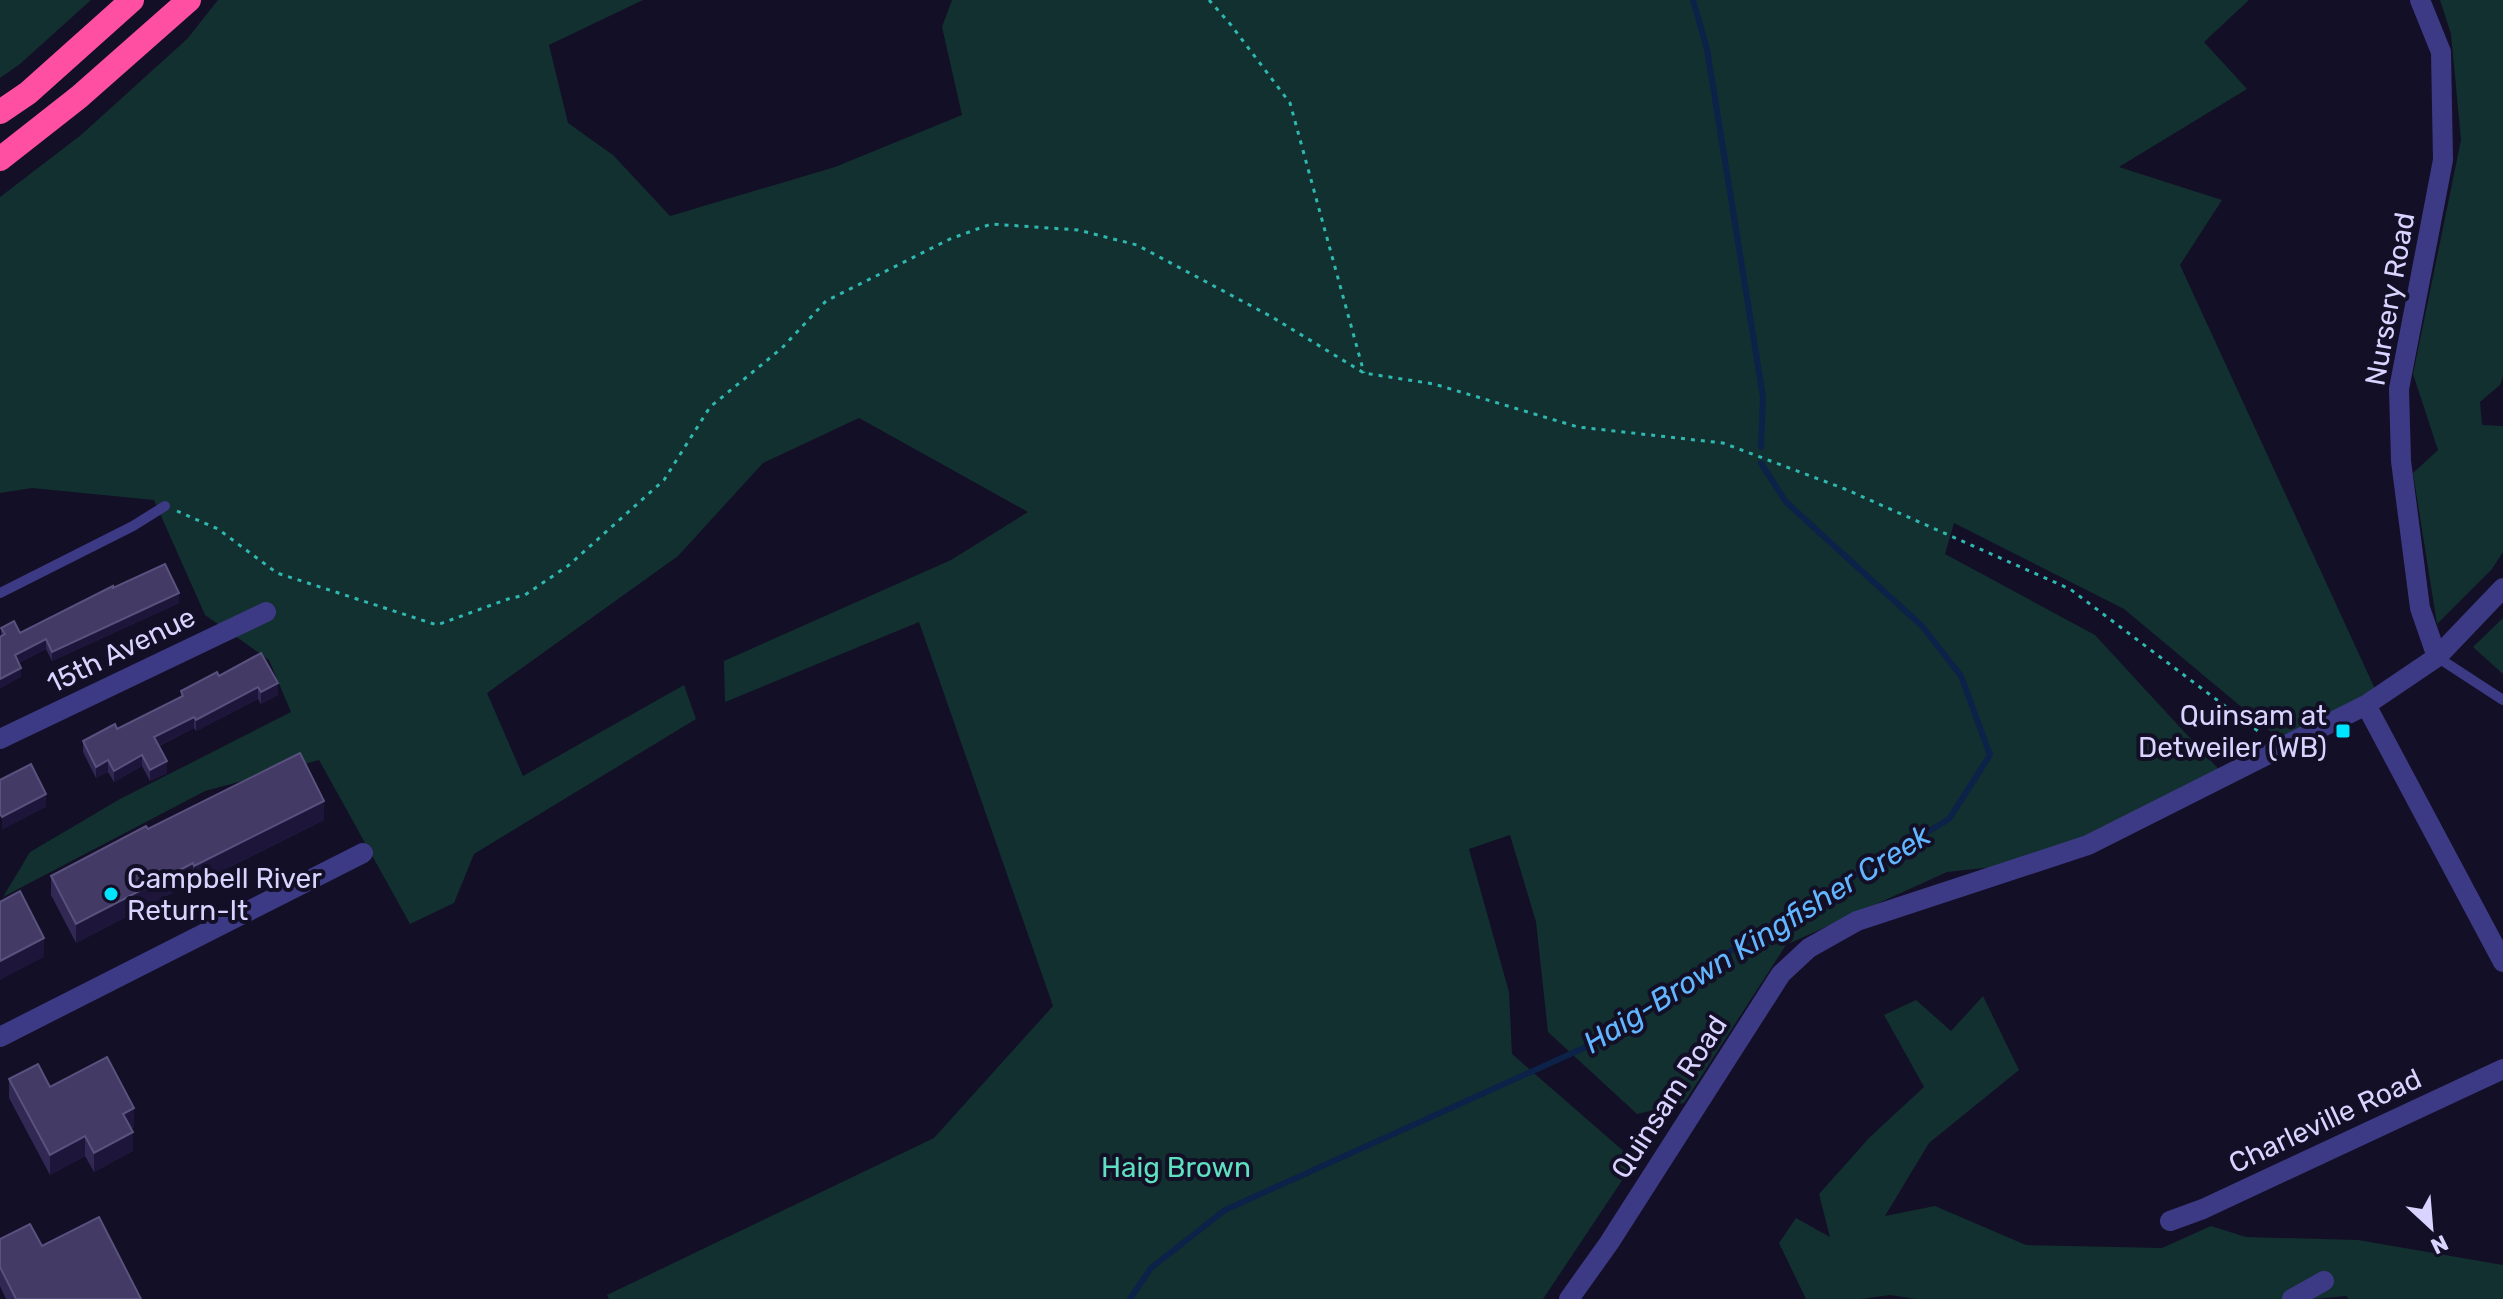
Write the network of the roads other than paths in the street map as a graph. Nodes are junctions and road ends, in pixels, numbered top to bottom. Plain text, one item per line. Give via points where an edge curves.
1 (132, 0) edge
2 (189, 0) edge
3 (2420, 0) edge
4 (0, 112) edge
5 (0, 159) edge
6 (165, 506) road end
7 (2503, 588) edge
8 (0, 593) edge
9 (266, 612) dead end
10 (2437, 657) junction
11 (2503, 700) edge
12 (2366, 705) junction
13 (0, 739) edge
14 (363, 853) dead end
15 (2503, 962) edge
16 (0, 1037) edge
17 (2503, 1069) edge
18 (2170, 1221) dead end
19 (2324, 1281) dead end
20 (1569, 1299) edge
21 (2292, 1299) edge

1 - 4 highway
2 - 5 highway
3 - 10 street, Nursery Road via 2441,52 2443,160 2399,389 2400,432 2420,608
6 - 8 lane
7 - 10 street, Quinsam Road
9 - 13 street, 15th Avenue
10 - 11 lane
10 - 12 street, Quinsam Road
12 - 15 street
12 - 20 street, Quinsam Road via 2088,845 1857,921 1809,948 1781,974
14 - 16 street
17 - 18 street, Charleville Road
19 - 21 street

